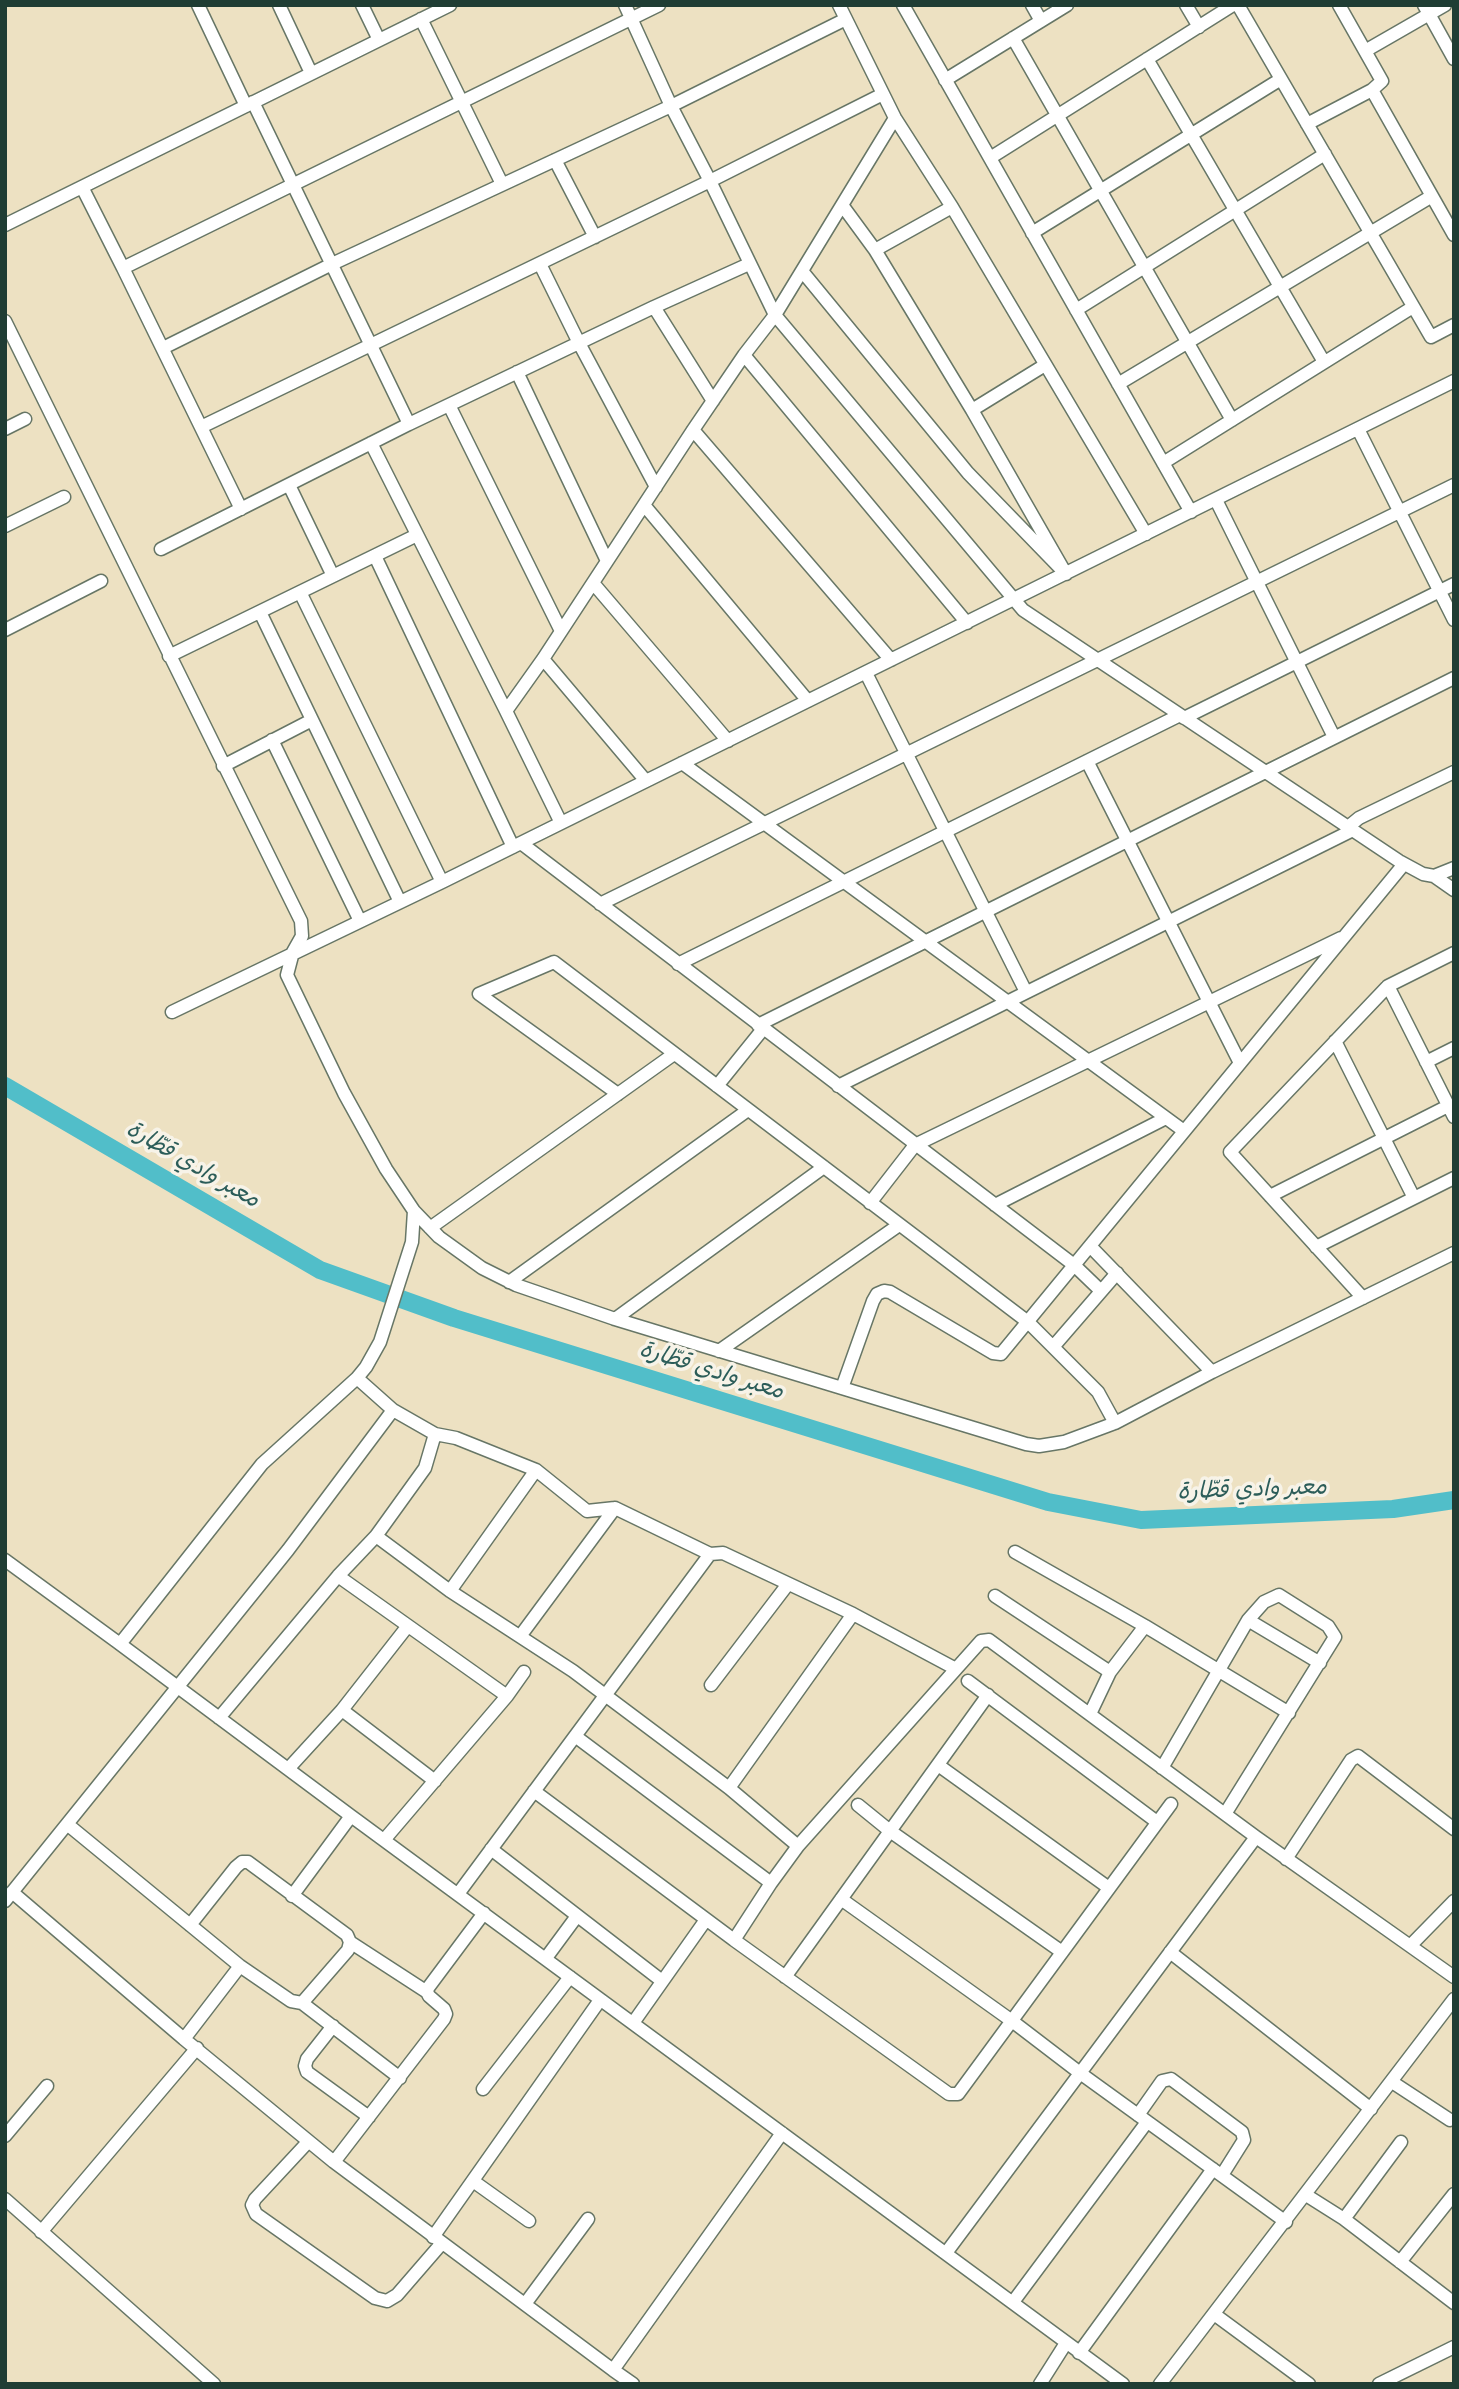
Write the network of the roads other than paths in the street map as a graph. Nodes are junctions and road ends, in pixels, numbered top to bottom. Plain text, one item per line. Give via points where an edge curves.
1 (198, 5) edge
2 (279, 5) edge
3 (362, 5) edge
4 (625, 5) edge
5 (659, 5) edge
6 (839, 5) edge
7 (903, 5) edge
8 (1032, 5) edge
9 (1067, 5) edge
10 (1186, 5) edge
11 (1236, 5) edge
12 (1339, 5) edge
13 (1445, 5) edge
14 (448, 6) edge
15 (1427, 10) edge
16 (421, 19) junction
17 (631, 19) junction
18 (846, 19) junction
19 (1041, 21) junction
20 (1199, 27) junction
21 (1013, 38) junction
22 (379, 40) junction
23 (1365, 51) junction
24 (1454, 59) edge
25 (1147, 60) junction
26 (311, 74) junction
27 (1281, 79) junction
28 (945, 80) junction
29 (1372, 90) junction
30 (883, 94) junction
31 (462, 101) junction
32 (249, 104) junction
33 (671, 106) junction
34 (1058, 116) junction
35 (895, 118) junction
36 (1307, 124) junction
37 (1191, 134) junction
38 (1325, 154) junction
39 (989, 158) junction
40 (555, 160) junction
41 (710, 181) junction
42 (502, 184) junction
43 (293, 186) junction
44 (82, 187) junction
45 (1100, 190) junction
46 (1432, 196) junction
47 (842, 205) junction
48 (952, 207) junction
49 (1235, 210) junction
50 (5, 225) edge
51 (1032, 233) junction
52 (1370, 233) junction
53 (1454, 235) edge
54 (595, 237) junction
55 (875, 250) junction
56 (332, 264) junction
57 (540, 264) junction
58 (749, 264) junction
59 (1144, 267) junction
60 (123, 268) junction
61 (802, 271) junction
62 (1280, 287) junction
63 (653, 307) junction
64 (1413, 307) junction
65 (1076, 310) junction
66 (775, 315) junction
67 (5, 321) edge
68 (1454, 325) edge
69 (1188, 342) junction
70 (579, 343) junction
71 (371, 345) junction
72 (163, 348) junction
73 (744, 355) junction
74 (1324, 362) junction
75 (1045, 365) junction
76 (517, 372) junction
77 (1454, 381) edge
78 (1118, 384) junction
79 (713, 401) junction
80 (449, 405) junction
81 (972, 410) junction
82 (25, 419) dead end
83 (1232, 420) junction
84 (409, 424) junction
85 (201, 427) junction
86 (5, 429) edge
87 (693, 429) junction
88 (1358, 429) junction
89 (371, 443) junction
90 (1163, 463) junction
91 (289, 485) junction
92 (1454, 485) edge
93 (656, 487) junction
94 (64, 497) dead end
95 (1216, 500) junction
96 (644, 505) junction
97 (241, 509) junction
98 (1400, 511) junction
99 (1191, 512) junction
100 (5, 526) edge
101 (1146, 534) junction
102 (417, 535) junction
103 (161, 549) dead end
104 (375, 556) junction
105 (607, 561) junction
106 (1066, 573) junction
107 (332, 576) junction
108 (101, 581) dead end
109 (1258, 582) junction
110 (593, 583) junction
111 (1454, 584) edge
112 (1440, 591) junction
113 (300, 592) junction
114 (1014, 599) junction
115 (260, 612) junction
116 (1454, 620) edge
117 (967, 623) junction
118 (5, 630) edge
119 (561, 632) junction
120 (169, 656) junction
121 (543, 659) junction
122 (891, 660) junction
123 (1099, 661) junction
124 (1296, 662) junction
125 (866, 673) junction
126 (1454, 678) edge
127 (808, 701) junction
128 (506, 711) junction
129 (1182, 716) junction
130 (312, 720) junction
131 (1334, 737) junction
132 (272, 740) junction
133 (728, 741) junction
134 (906, 754) junction
135 (1087, 761) junction
136 (682, 763) junction
137 (223, 766) junction
138 (1265, 771) junction
139 (1454, 772) edge
140 (646, 781) junction
141 (561, 823) junction
142 (764, 824) junction
143 (1350, 828) junction
144 (946, 831) junction
145 (1126, 841) junction
146 (517, 845) junction
147 (1404, 863) junction
148 (1454, 868) edge
149 (1434, 876) junction
150 (442, 882) junction
151 (844, 882) junction
152 (1454, 890) edge
153 (400, 902) junction
154 (600, 904) junction
155 (986, 911) junction
156 (359, 921) junction
157 (1170, 921) junction
158 (1344, 936) junction
159 (926, 941) junction
160 (293, 952) junction
161 (1454, 953) edge
162 (678, 964) junction
163 (1388, 986) junction
164 (1026, 992) junction
165 (1007, 1001) junction
166 (1209, 1002) junction
167 (172, 1012) dead end
168 (760, 1027) junction
169 (1335, 1041) junction
170 (1454, 1048) edge
171 (674, 1054) junction
172 (1088, 1061) junction
173 (1426, 1062) junction
174 (1240, 1063) junction
175 (717, 1086) junction
176 (838, 1086) junction
177 (618, 1094) junction
178 (748, 1110) junction
179 (1451, 1112) edge
180 (1166, 1118) junction
181 (1184, 1131) junction
182 (1384, 1138) junction
183 (915, 1145) junction
184 (824, 1167) junction
185 (1454, 1178) edge
186 (1270, 1196) junction
187 (1415, 1198) junction
188 (870, 1203) junction
189 (995, 1205) junction
190 (414, 1211) junction
191 (899, 1225) junction
192 (435, 1232) junction
193 (412, 1242) junction
194 (1090, 1245) junction
195 (1316, 1247) junction
196 (1454, 1253) edge
197 (1074, 1265) junction
198 (1117, 1273) junction
199 (509, 1282) junction
200 (1101, 1292) junction
201 (1363, 1298) junction
202 (615, 1319) junction
203 (1028, 1322) junction
204 (1053, 1347) junction
205 (719, 1350) junction
206 (1212, 1372) junction
207 (357, 1378) junction
208 (842, 1388) junction
209 (393, 1410) junction
210 (1115, 1423) junction
211 (435, 1434) junction
212 (536, 1470) junction
213 (615, 1508) junction
214 (376, 1536) junction
215 (1015, 1552) dead end
216 (710, 1554) junction
217 (7, 1564) edge
218 (338, 1576) junction
219 (788, 1584) junction
220 (450, 1591) junction
221 (995, 1596) dead end
222 (853, 1614) junction
223 (1248, 1620) junction
224 (407, 1626) junction
225 (1145, 1626) junction
226 (521, 1635) junction
227 (120, 1644) junction
228 (1320, 1663) junction
229 (956, 1669) junction
230 (1219, 1671) junction
231 (524, 1672) dead end
232 (1110, 1672) junction
233 (968, 1681) dead end
234 (711, 1685) dead end
235 (177, 1686) junction
236 (606, 1695) junction
237 (988, 1695) junction
238 (507, 1696) junction
239 (342, 1710) junction
240 (1289, 1713) junction
241 (1090, 1714) junction
242 (219, 1718) junction
243 (575, 1736) junction
244 (938, 1765) junction
245 (1162, 1768) junction
246 (288, 1769) junction
247 (435, 1781) junction
248 (729, 1788) junction
249 (534, 1791) junction
250 (1171, 1804) dead end
251 (858, 1805) dead end
252 (1225, 1814) junction
253 (351, 1816) junction
254 (1157, 1822) junction
255 (66, 1824) junction
256 (1454, 1829) edge
257 (890, 1831) junction
258 (1256, 1837) junction
259 (384, 1840) junction
260 (798, 1846) junction
261 (491, 1849) junction
262 (1286, 1859) junction
263 (771, 1883) junction
264 (1109, 1888) junction
265 (458, 1894) junction
266 (9, 1896) edge
267 (292, 1896) junction
268 (841, 1899) junction
269 (1454, 1901) edge
270 (484, 1913) junction
271 (577, 1916) junction
272 (705, 1921) junction
273 (190, 1925) junction
274 (734, 1940) junction
275 (350, 1942) junction
276 (1410, 1946) junction
277 (1062, 1952) junction
278 (1170, 1952) junction
279 (546, 1958) junction
280 (240, 1966) junction
281 (570, 1977) junction
282 (785, 1977) junction
283 (1454, 1977) edge
284 (662, 1981) junction
285 (427, 1992) junction
286 (600, 2000) junction
287 (1454, 2000) edge
288 (302, 2003) junction
289 (1012, 2021) junction
290 (633, 2023) junction
291 (333, 2026) junction
292 (184, 2039) junction
293 (197, 2048) junction
294 (1080, 2073) junction
295 (400, 2078) junction
296 (1392, 2082) junction
297 (47, 2086) dead end
298 (484, 2089) dead end
299 (1371, 2109) junction
300 (369, 2117) junction
301 (1143, 2118) junction
302 (1450, 2120) dead end
303 (782, 2133) junction
304 (5, 2136) edge
305 (308, 2142) junction
306 (1401, 2142) dead end
307 (334, 2162) junction
308 (1217, 2172) junction
309 (473, 2181) junction
310 (1454, 2194) edge
311 (1306, 2195) junction
312 (5, 2199) edge
313 (588, 2219) dead end
314 (1344, 2219) junction
315 (529, 2221) dead end
316 (1286, 2222) junction
317 (41, 2232) junction
318 (438, 2240) junction
319 (946, 2253) junction
320 (1400, 2262) junction
321 (1013, 2302) junction
322 (1454, 2303) edge
323 (525, 2304) junction
324 (1214, 2314) junction
325 (1066, 2343) junction
326 (1454, 2347) edge
327 (1079, 2353) junction
328 (613, 2370) junction
329 (214, 2384) edge
330 (633, 2384) edge
331 (1040, 2384) edge
332 (1123, 2384) edge
333 (1160, 2384) edge
334 (1309, 2384) edge
335 (1379, 2384) edge

1 - 32 street
2 - 26 street
3 - 22 street
4 - 17 street
5 - 17 street
6 - 18 street
7 - 28 street
8 - 19 street
9 - 19 street
10 - 20 street
11 - 20 street
11 - 27 street
12 - 23 street
13 - 15 street
14 - 16 street
15 - 23 street
15 - 24 street
16 - 22 street
16 - 31 street
17 - 31 street
17 - 33 street
18 - 30 street
18 - 33 street
19 - 21 street
20 - 25 street
21 - 28 street
21 - 34 street
22 - 26 street
23 - 29 street via 1382,81
25 - 34 street
25 - 37 street
26 - 32 street
27 - 36 street
27 - 37 street
28 - 39 street
29 - 36 street
29 - 46 street
30 - 35 street
30 - 41 street
31 - 42 street
31 - 43 street
32 - 43 street
32 - 44 street
33 - 40 street
33 - 41 street
34 - 39 street
34 - 45 street
35 - 47 street
35 - 48 street
36 - 38 street
37 - 45 street
37 - 49 street
38 - 49 street
38 - 52 street
39 - 51 street
40 - 42 street
40 - 54 street
41 - 54 street
41 - 58 street
42 - 56 street
43 - 56 street
43 - 60 street
44 - 50 street
44 - 60 street
45 - 51 street
45 - 59 street
46 - 52 street
46 - 53 street
47 - 55 street
47 - 61 street
48 - 55 street
48 - 75 street
49 - 59 street
49 - 62 street
51 - 65 street
52 - 62 street
52 - 64 street
54 - 57 street
55 - 81 street
56 - 71 street
56 - 72 street
57 - 70 street
57 - 71 street
58 - 63 street
58 - 66 street
59 - 65 street
59 - 69 street
60 - 72 street
61 - 66 street
61 - 106 street via 968,473
62 - 69 street
62 - 74 street
63 - 70 street
63 - 79 street
64 - 68 street via 1431,337
64 - 74 street
65 - 78 street
66 - 73 street
66 - 114 street
67 - 120 street
69 - 78 street
69 - 83 street
70 - 76 street
70 - 93 street
71 - 84 street
71 - 85 street
72 - 85 street
73 - 79 street
73 - 117 street
74 - 83 street
75 - 81 street
75 - 101 street
76 - 80 street
76 - 105 street
77 - 88 street
78 - 90 street
79 - 87 street
80 - 84 street
80 - 119 street
81 - 106 street
82 - 86 street
83 - 90 street
84 - 89 street
85 - 97 street
87 - 93 street
87 - 122 street
88 - 95 street
88 - 98 street
89 - 91 street
89 - 102 street
90 - 99 street
91 - 97 street
91 - 107 street
92 - 98 street
93 - 96 street
94 - 100 street
95 - 99 street
95 - 109 street
96 - 105 street
96 - 127 street
97 - 103 street
98 - 109 street
98 - 112 street
99 - 101 street
101 - 106 street
102 - 104 street
102 - 128 street
104 - 107 street
104 - 146 street
105 - 110 street
106 - 114 street
107 - 113 street
108 - 118 street
109 - 123 street
109 - 124 street
110 - 119 street
110 - 133 street
111 - 112 street
112 - 116 street
112 - 124 street
113 - 115 street
113 - 150 street
114 - 117 street
114 - 123 street via 1023,610
115 - 120 street
115 - 130 street
117 - 122 street
119 - 121 street
120 - 137 street
121 - 128 street
121 - 140 street
122 - 125 street
123 - 129 street
123 - 134 street
124 - 129 street
124 - 131 street
125 - 127 street
125 - 134 street
126 - 131 street
127 - 133 street
128 - 141 street
129 - 135 street
129 - 138 street
130 - 132 street
130 - 153 street
131 - 138 street
132 - 137 street
132 - 156 street
133 - 136 street
134 - 142 street
134 - 144 street
135 - 144 street
135 - 145 street
136 - 140 street
136 - 142 street
137 - 160 street via 301,921 302,936
138 - 143 street
138 - 145 street
139 - 143 street via 1359,818
140 - 141 street
141 - 146 street
142 - 151 street
142 - 154 street
143 - 147 street
143 - 157 street
144 - 151 street
144 - 155 street
145 - 155 street
145 - 157 street
146 - 150 street
146 - 154 street
147 - 149 street
147 - 158 street
148 - 149 street
149 - 152 street
150 - 153 street
151 - 159 street
151 - 162 street
153 - 156 street
154 - 162 street
155 - 159 street
155 - 164 street
156 - 160 street
157 - 164 street
157 - 166 street
158 - 166 street
158 - 174 street
159 - 165 street
159 - 168 street
160 - 167 street
160 - 190 street via 288,980 344,1093
161 - 163 street
162 - 168 street
163 - 169 street
163 - 173 street
164 - 165 street
165 - 172 street
165 - 176 street
166 - 172 street
166 - 174 street
168 - 175 street
168 - 176 street
169 - 182 street
169 - 186 street via 1230,1152
170 - 173 street
171 - 175 street
171 - 177 street
171 - 177 street via 554,962 479,993
172 - 180 street
172 - 183 street
173 - 179 street
174 - 181 street
175 - 178 street
176 - 183 street
177 - 192 street
178 - 184 street
178 - 199 street
179 - 182 street
180 - 181 street
180 - 189 street
181 - 194 street
182 - 186 street
182 - 187 street
183 - 188 street
183 - 189 street
184 - 188 street
184 - 202 street
185 - 187 street
186 - 195 street
187 - 195 street
188 - 191 street
189 - 197 street
190 - 192 street
190 - 193 street
191 - 203 street
191 - 205 street
192 - 193 street
192 - 199 street via 482,1268
193 - 207 street via 380,1342
194 - 197 street
194 - 198 street
195 - 201 street
196 - 201 street
197 - 200 street
197 - 203 street
198 - 200 street
198 - 206 street
199 - 202 street
200 - 204 street
201 - 206 street
202 - 205 street
203 - 204 street
203 - 208 street via 1001,1354 993,1353 884,1291 873,1301
204 - 210 street via 1098,1392
205 - 208 street
206 - 210 street
207 - 209 street
207 - 227 street via 262,1464
208 - 210 street via 1039,1446
209 - 211 street
209 - 235 street via 288,1550
211 - 212 street
211 - 214 street via 425,1468
212 - 213 street via 587,1511
212 - 220 street
213 - 216 street
213 - 226 street
214 - 218 street
214 - 220 street
215 - 225 street
216 - 219 street via 723,1553
216 - 236 street
217 - 227 street
218 - 224 street
218 - 242 street
219 - 222 street
219 - 234 street
220 - 226 street
221 - 232 street
222 - 229 street
222 - 248 street
223 - 228 street
223 - 228 street via 1264,1602 1279,1595 1328,1626 1335,1637
223 - 230 street
224 - 238 street
224 - 239 street
225 - 230 street
225 - 232 street
226 - 236 street
227 - 235 street
228 - 240 street
229 - 241 street via 981,1641 989,1640
229 - 260 street
230 - 240 street
230 - 245 street
231 - 238 street
232 - 241 street
233 - 237 street
235 - 242 street
235 - 255 street
236 - 243 street
236 - 248 street
237 - 244 street
237 - 254 street
238 - 247 street
239 - 246 street
239 - 247 street
240 - 252 street
241 - 245 street
242 - 246 street
243 - 249 street
243 - 263 street
244 - 257 street
244 - 264 street
245 - 252 street
246 - 253 street
247 - 259 street
248 - 260 street
249 - 261 street
249 - 272 street
250 - 254 street
251 - 257 street
252 - 258 street
253 - 259 street
253 - 267 street
254 - 264 street
255 - 266 street
255 - 273 street
256 - 262 street via 1358,1756
257 - 268 street
257 - 277 street
258 - 262 street
258 - 278 street
259 - 265 street
260 - 263 street
261 - 265 street
261 - 271 street
262 - 276 street
263 - 274 street
264 - 277 street
265 - 270 street
266 - 292 street
267 - 273 street via 242,1862
267 - 275 street
268 - 282 street
268 - 289 street
269 - 276 street
270 - 279 street
270 - 285 street
271 - 279 street
271 - 284 street
272 - 274 street
272 - 284 street
273 - 280 street
274 - 282 street
275 - 285 street
275 - 288 street
276 - 283 street
277 - 289 street
278 - 294 street
278 - 299 street
279 - 281 street
280 - 288 street via 291,2001
280 - 292 street
281 - 286 street
281 - 298 street
282 - 289 street via 948,2094 958,2094
284 - 290 street
285 - 295 street via 446,2014
286 - 290 street
286 - 309 street
287 - 296 street
288 - 291 street
289 - 294 street
290 - 303 street
291 - 295 street
291 - 300 street via 307,2059 307,2072
292 - 293 street
293 - 305 street
293 - 317 street
294 - 301 street
294 - 319 street
295 - 300 street
296 - 299 street
296 - 302 street
297 - 304 street
299 - 311 street
300 - 307 street
301 - 308 street
301 - 308 street via 1162,2081 1171,2079 1242,2132 1244,2140
301 - 321 street
303 - 319 street
303 - 328 street
305 - 307 street
305 - 318 street via 255,2199 256,2214 374,2298 387,2301 397,2295
306 - 314 street
307 - 318 street
308 - 316 street
308 - 327 street
309 - 315 street
309 - 318 street
310 - 320 street
311 - 314 street
311 - 316 street
312 - 317 street
313 - 323 street
314 - 320 street
316 - 324 street
317 - 329 street
318 - 323 street
319 - 321 street
320 - 322 street
321 - 325 street
323 - 328 street
324 - 333 street
324 - 334 street
325 - 327 street
325 - 331 street
326 - 335 street
327 - 332 street
328 - 330 street

